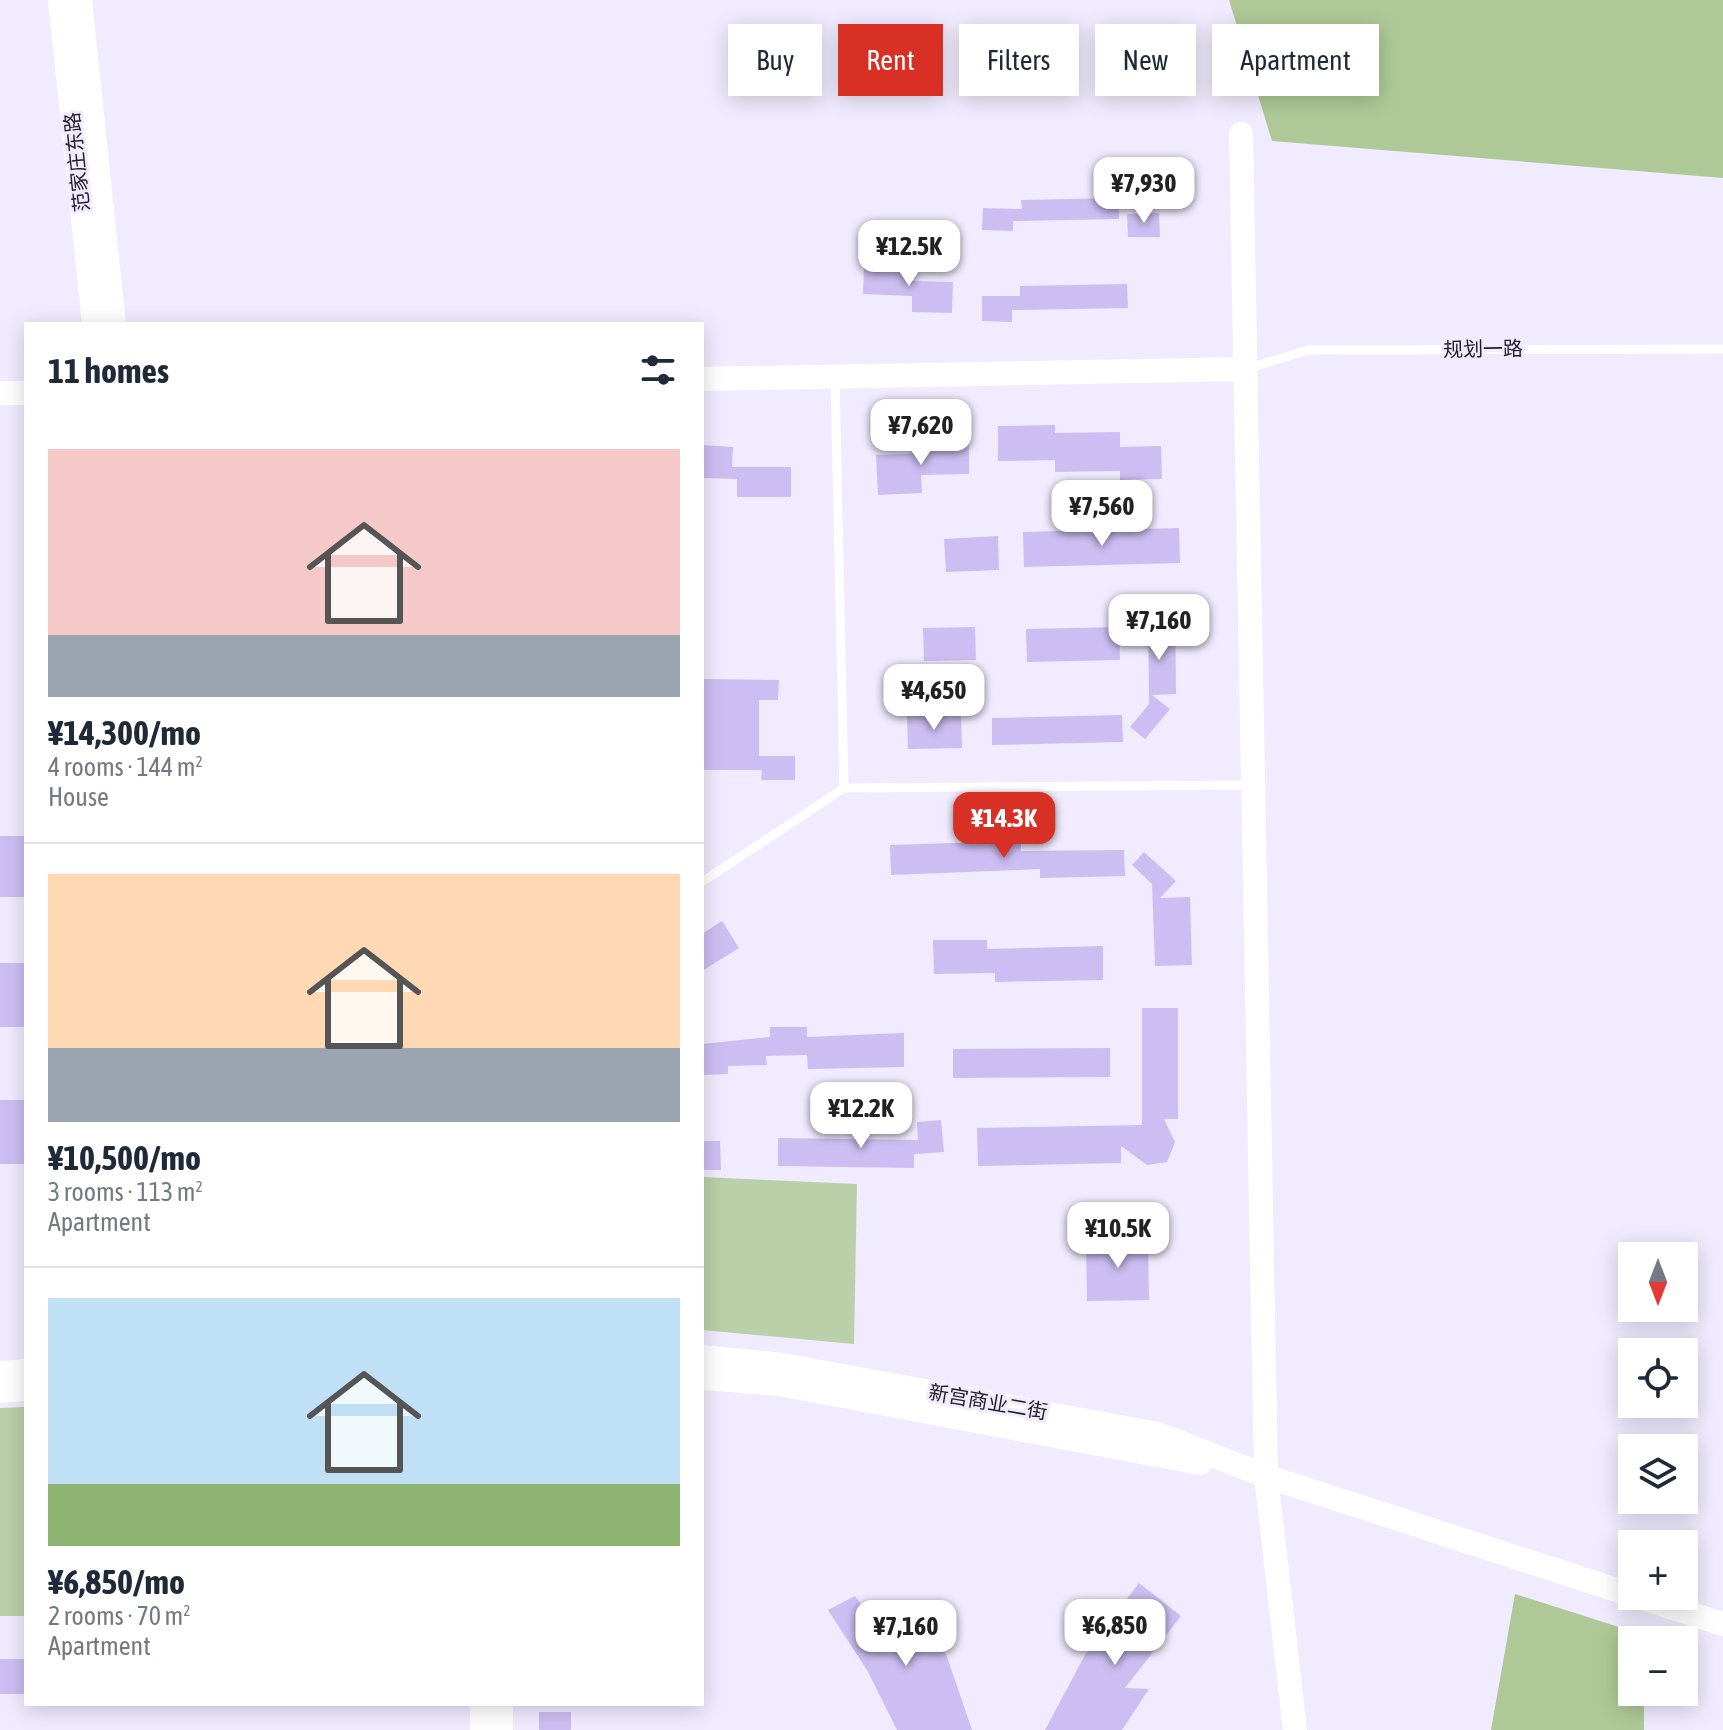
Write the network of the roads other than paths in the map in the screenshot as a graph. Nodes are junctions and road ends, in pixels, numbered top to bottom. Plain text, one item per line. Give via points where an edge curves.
1 (60, 0) edge
2 (80, 0) edge
3 (1241, 134) dead end
4 (94, 322) edge
5 (114, 322) edge
6 (1723, 349) edge
7 (1245, 369) junction
8 (835, 377) junction
9 (704, 379) edge
10 (0, 393) edge
11 (24, 393) edge
12 (1253, 785) junction
13 (844, 788) junction
14 (704, 881) edge
15 (704, 1357) edge
16 (24, 1371) edge
17 (0, 1373) edge
18 (704, 1378) edge
19 (24, 1389) edge
20 (0, 1391) edge
21 (1266, 1476) junction
22 (1618, 1590) edge
23 (1680, 1610) edge
24 (1723, 1624) edge
25 (482, 1706) edge
26 (501, 1706) edge
27 (482, 1730) edge
28 (501, 1730) edge
29 (1295, 1730) edge

1 - 4 street, 范家庄东路
2 - 5 street, 范家庄东路
3 - 7 street
6 - 7 lane, 规划一路 via 1308,350
7 - 8 street
7 - 12 street
8 - 9 street
8 - 13 lane
10 - 11 street
12 - 13 lane
12 - 21 street
13 - 14 lane
15 - 21 street, 新宫商业二街 via 783,1365 1158,1434
16 - 17 street
18 - 21 street, 新宫商业二街 via 779,1384
19 - 20 street
21 - 22 street, 新宫商业二街
21 - 29 street
23 - 24 street, 新宫商业二街
25 - 27 street
26 - 28 street

